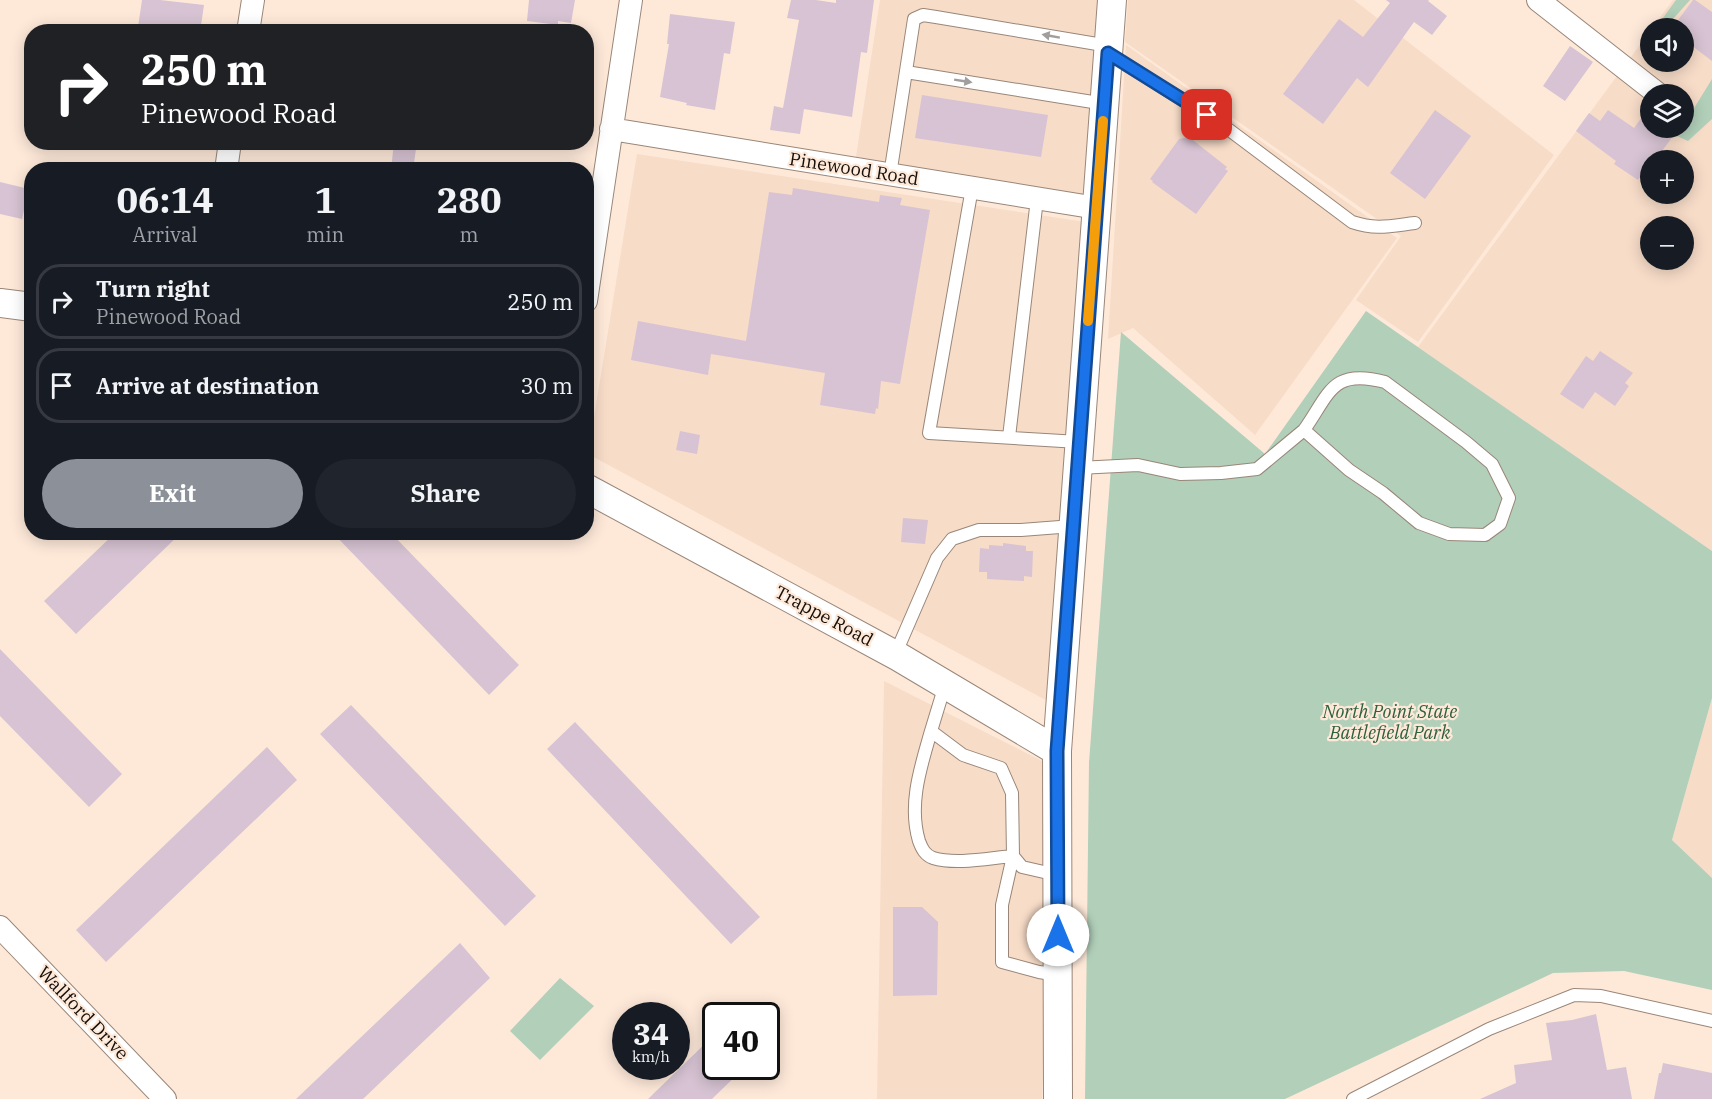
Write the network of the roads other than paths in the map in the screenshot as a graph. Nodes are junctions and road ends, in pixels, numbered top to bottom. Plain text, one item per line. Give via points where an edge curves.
1 (253, 0) edge
2 (631, 0) edge
3 (1112, 0) edge
4 (1538, 0) edge
5 (249, 24) edge
6 (1109, 50) junction
7 (906, 72) junction
8 (1645, 84) edge
9 (1104, 104) junction
10 (612, 129) junction
11 (890, 175) junction
12 (972, 188) junction
13 (1037, 199) junction
14 (1096, 208) junction
15 (1415, 223) dead end
16 (594, 248) edge
17 (0, 303) edge
18 (24, 307) edge
19 (1304, 430) junction
20 (1009, 437) junction
21 (1079, 455) junction
22 (594, 492) edge
23 (1073, 526) junction
24 (895, 655) junction
25 (946, 683) junction
26 (931, 731) junction
27 (1057, 751) junction
28 (1013, 856) junction
29 (1057, 875) junction
30 (0, 927) edge
31 (1058, 975) junction
32 (1712, 1021) edge
33 (165, 1099) edge
34 (1058, 1099) edge
35 (1353, 1099) edge

1 - 5 street
2 - 10 street
3 - 6 street
4 - 8 street
6 -> 7 lane via 923,15 914,19
6 - 9 street
6 - 15 lane via 1224,126 1352,222 1368,228
7 -> 9 lane
7 - 11 lane
9 - 14 street
10 - 11 street, Pinewood Road
10 - 16 street
11 - 12 street, Pinewood Road
12 - 13 street, Pinewood Road
12 - 20 lane via 929,433
13 - 14 street, Pinewood Road
13 - 20 lane
14 - 21 street
17 - 18 street
19 - 19 lane via 1419,523 1449,534 1468,535 1485,534 1500,524 1509,498 1492,464 1385,382 1351,378 1334,386
19 - 21 lane via 1257,470 1180,474
20 - 21 lane
21 - 23 street
22 - 24 street, Trappe Road
23 - 24 lane via 979,530 952,539 937,558
23 - 27 street
24 - 25 street, Trappe Road
25 - 26 lane
25 - 27 street, Trappe Road
26 - 28 lane via 963,756 1001,768 1012,793
26 - 28 lane via 914,806 922,850 948,861
27 - 29 street
28 - 29 lane via 1022,867
28 - 31 lane via 1002,905 1002,962
29 - 31 street
30 - 33 street, Wallford Drive
31 - 34 street
32 - 35 lane via 1601,996 1574,995 1489,1029

